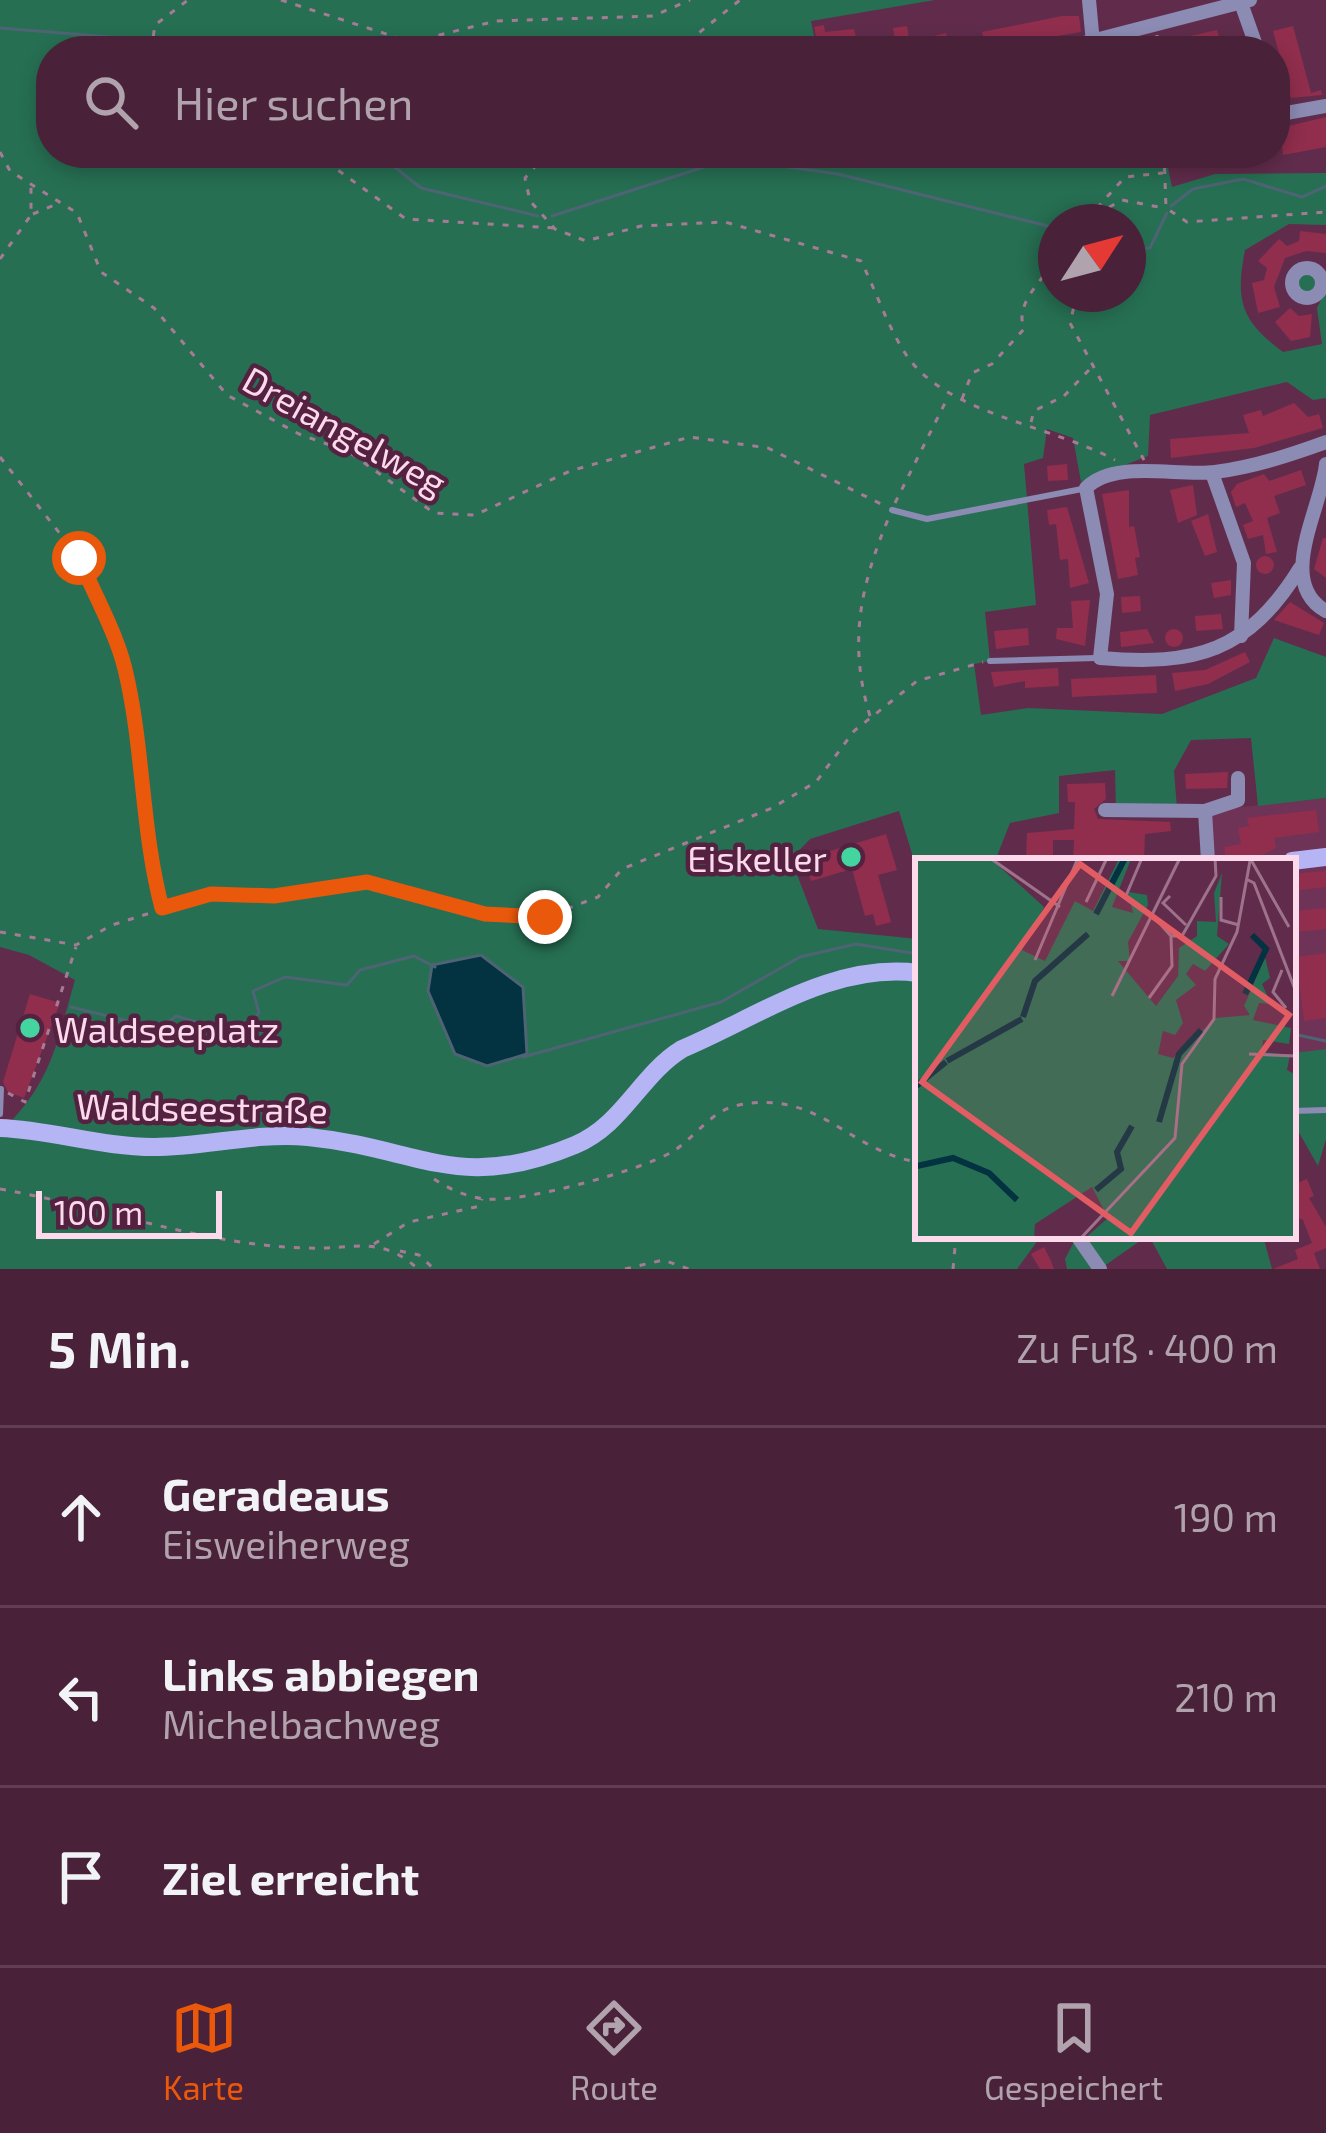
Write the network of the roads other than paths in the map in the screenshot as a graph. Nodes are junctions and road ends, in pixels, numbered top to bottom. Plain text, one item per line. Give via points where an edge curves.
1 (1089, 0) edge
2 (1245, 2) edge
3 (1092, 36) edge
4 (1119, 36) edge
5 (1254, 36) edge
6 (1326, 106) edge
7 (1290, 112) edge
8 (1326, 442) edge
9 (1326, 464) edge
10 (1212, 473) junction
11 (1086, 488) junction
12 (892, 510) road end
13 (1300, 568) junction
14 (1326, 611) edge
15 (1240, 636) junction
16 (1100, 658) junction
17 (990, 661) road end
18 (1238, 778) dead end
19 (1105, 810) dead end
20 (1205, 811) junction
21 (1326, 857) edge
22 (1208, 858) edge
23 (1296, 861) edge
24 (915, 974) edge
25 (1, 1089) edge
26 (1326, 1110) edge
27 (1296, 1111) edge
28 (0, 1114) edge
29 (0, 1128) edge
30 (1079, 1239) edge
31 (1100, 1269) edge

1 - 3 street
2 - 4 street
2 - 5 street
6 - 7 street
8 - 10 street
9 - 13 street
10 - 11 street via 1144,472
10 - 15 street via 1244,563
11 - 12 lane via 927,519
11 - 16 street via 1107,595
13 - 14 street via 1306,590
13 - 15 street via 1266,619
15 - 16 street via 1181,660
16 - 17 lane
18 - 20 street via 1238,800
19 - 20 street
20 - 22 street
21 - 23 street
24 - 29 street, Waldseestraße via 876,970 823,984 682,1049 616,1118 564,1150 482,1172 305,1136 153,1147
25 - 28 lane
26 - 27 lane
30 - 31 street

